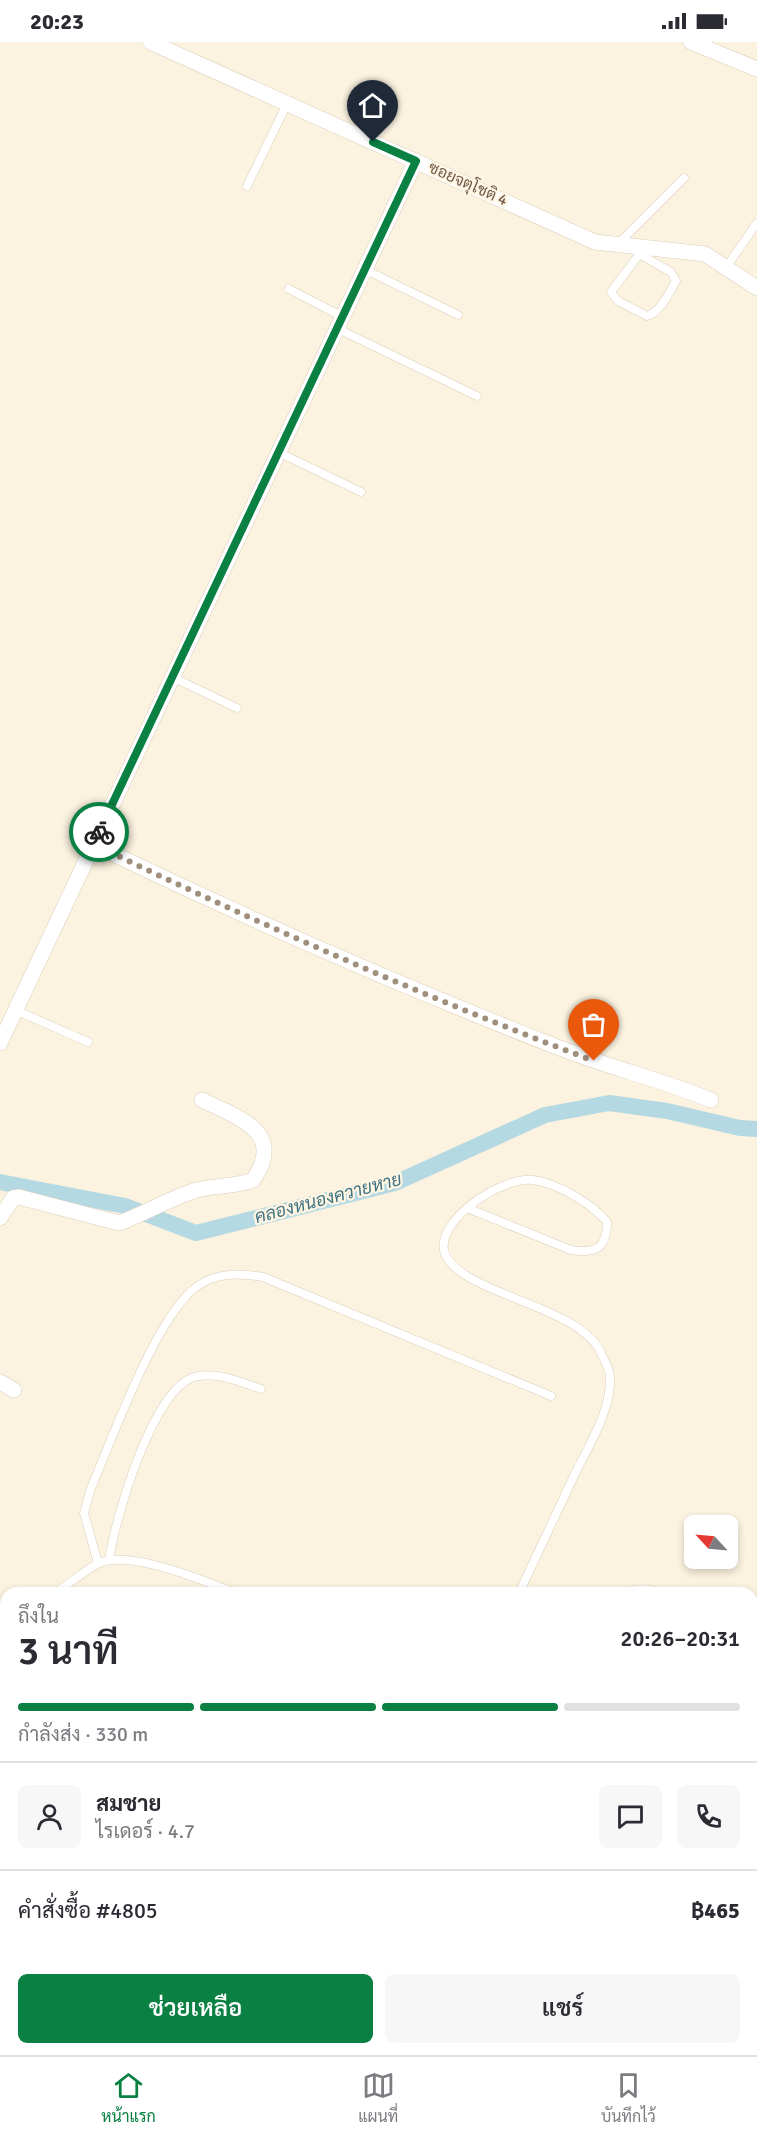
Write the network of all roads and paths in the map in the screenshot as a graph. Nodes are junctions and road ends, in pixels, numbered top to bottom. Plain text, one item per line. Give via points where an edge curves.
1 (150, 42) edge
2 (691, 42) edge
3 (757, 69) edge
4 (287, 104) junction
5 (416, 161) junction
6 (684, 178) dead end
7 (247, 186) dead end
8 (757, 223) edge
9 (615, 246) junction
10 (643, 251) junction
11 (727, 266) junction
12 (364, 269) junction
13 (757, 288) edge
14 (289, 289) dead end
15 (458, 315) dead end
16 (339, 322) junction
17 (477, 396) dead end
18 (278, 452) junction
19 (361, 492) dead end
20 (172, 676) junction
21 (237, 708) dead end
22 (93, 844) junction
23 (15, 1010) junction
24 (88, 1042) dead end
25 (0, 1043) edge
26 (202, 1100) dead end
27 (711, 1100) dead end
28 (467, 1208) junction
29 (0, 1218) edge
30 (0, 1382) edge
31 (261, 1389) dead end
32 (14, 1390) dead end
33 (551, 1396) dead end
34 (109, 1560) junction
35 (98, 1563) junction
36 (64, 1587) edge
37 (220, 1587) edge
38 (522, 1587) edge

1 - 4 street, ซอยจตุโชติ 4
2 - 3 street
4 - 5 street, ซอยจตุโชติ 4
4 - 7 lane
5 - 9 street, ซอยจตุโชติ 4 via 595,242
5 - 12 street
6 - 9 lane
8 - 11 lane
9 - 10 street, ซอยจตุโชติ 4
10 - 10 lane via 611,292 618,301 647,316 666,299 676,281 671,272
10 - 11 street, ซอยจตุโชติ 4 via 693,251
11 - 13 street, ซอยจตุโชติ 4
12 - 15 lane
12 - 16 street
14 - 16 lane
16 - 17 lane
16 - 18 street
18 - 19 lane
18 - 20 street
20 - 21 lane
20 - 22 street
22 - 23 street
22 - 27 street via 398,982 584,1058 661,1080
23 - 24 lane
23 - 25 street
26 - 29 street via 245,1120 261,1136 266,1148 262,1166 253,1180 200,1189 119,1223 19,1197 13,1198
28 - 28 lane via 587,1253 602,1245 607,1234 607,1222 599,1212 551,1185 532,1180 516,1180 496,1188
28 - 38 lane via 448,1227 444,1248 449,1261 470,1278 570,1323 598,1344 610,1376 605,1411
30 - 32 street
31 - 34 lane via 212,1375 194,1377 178,1386 158,1411 114,1530
33 - 35 lane via 263,1276 234,1273 204,1282 184,1296 157,1337 91,1488 84,1513
34 - 35 lane
34 - 37 lane via 168,1568
35 - 36 lane

